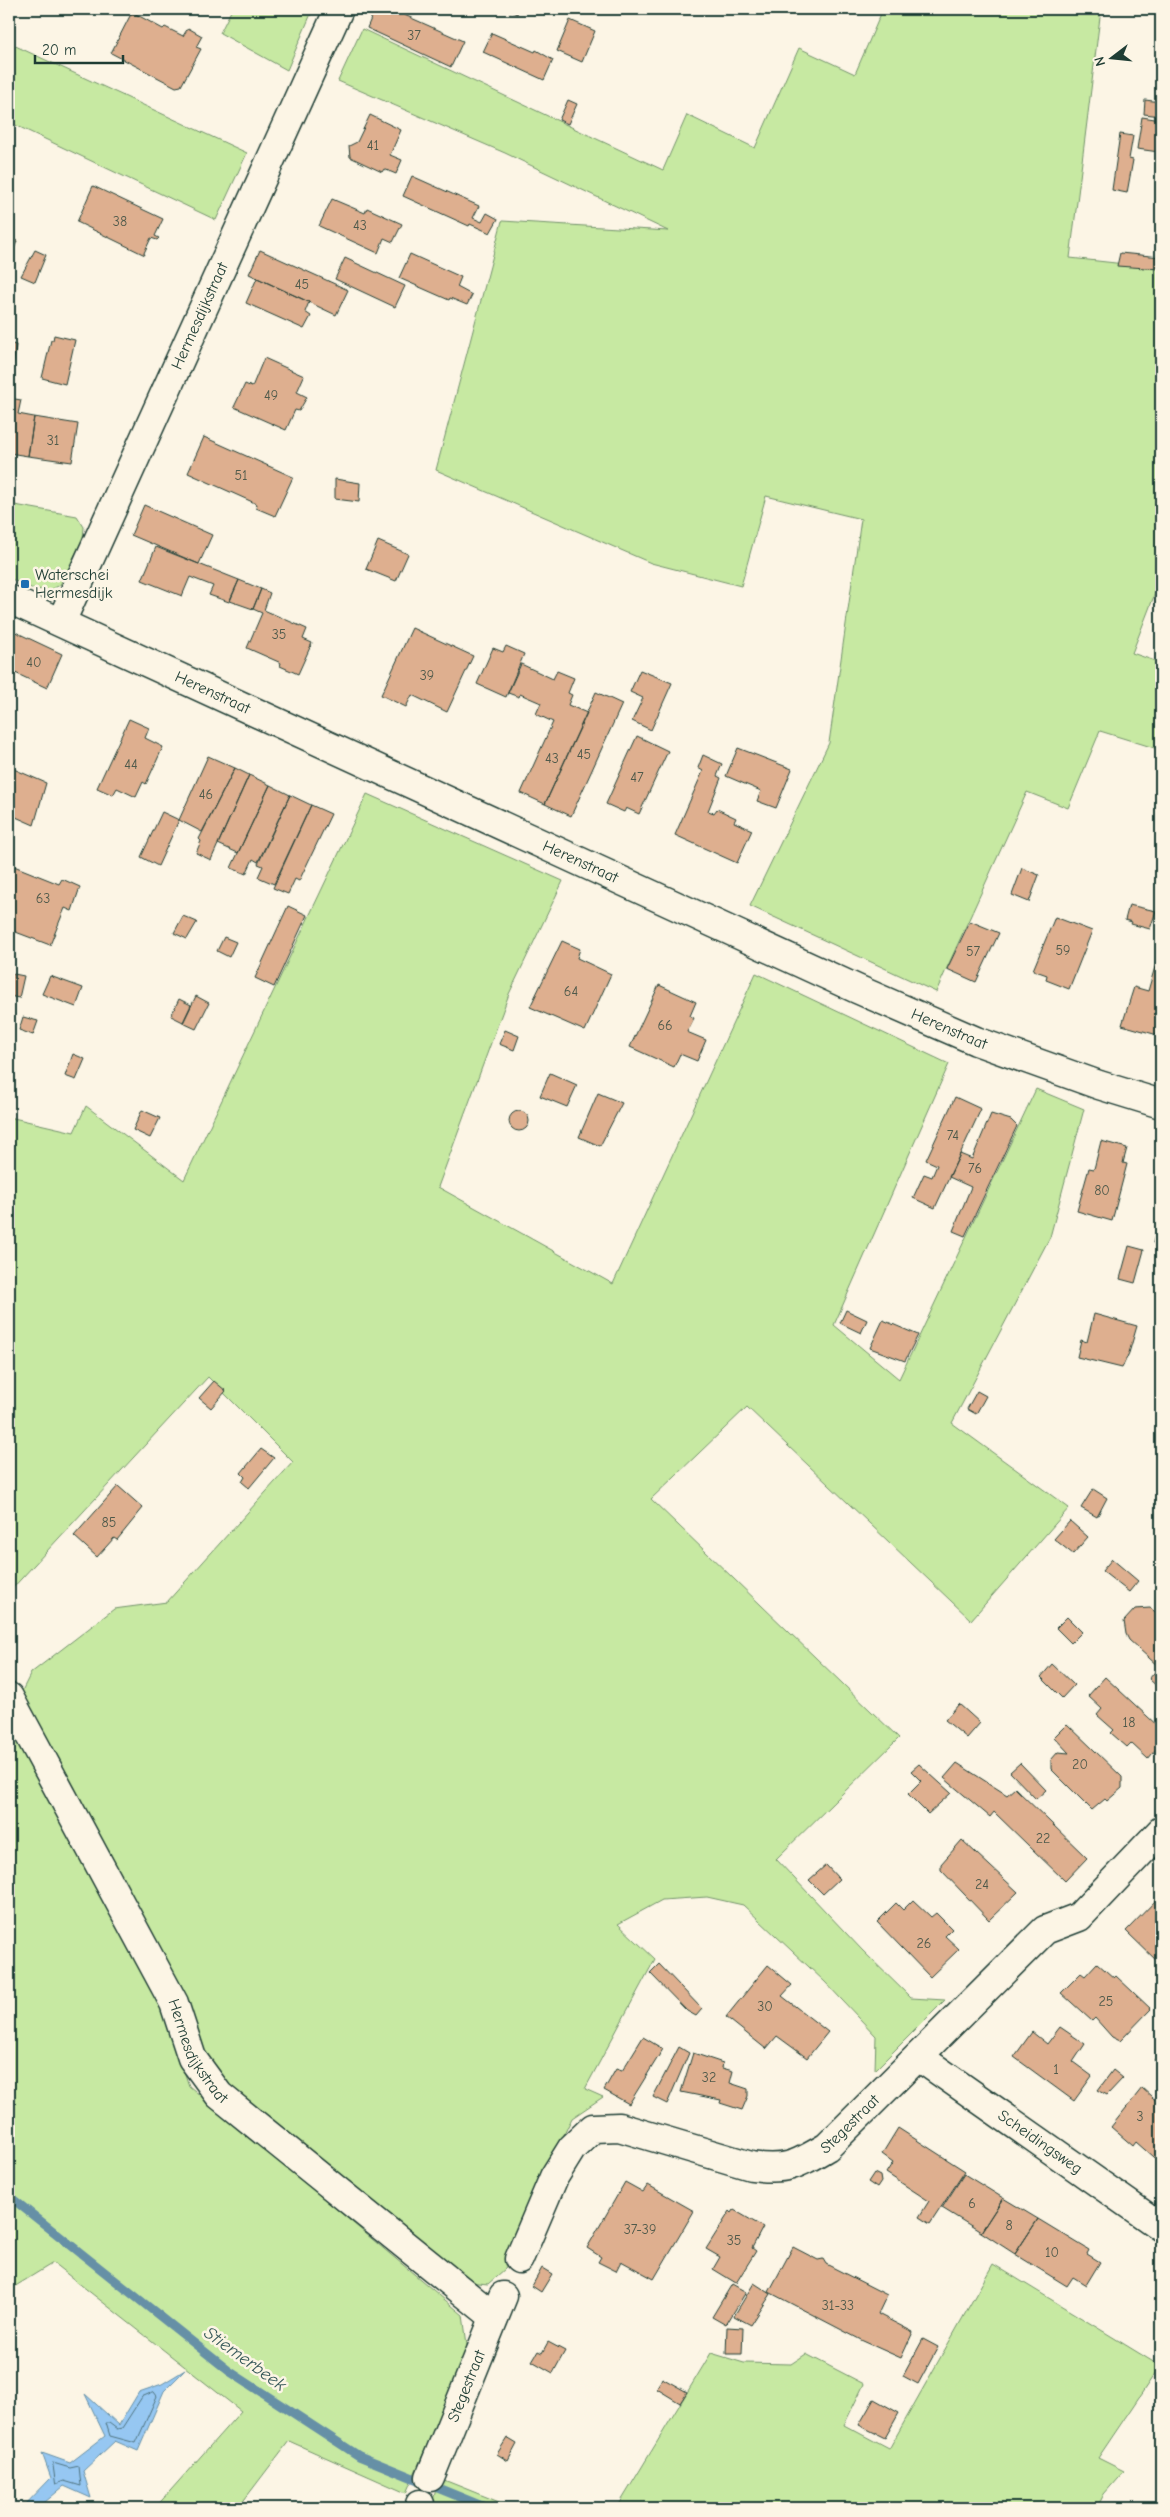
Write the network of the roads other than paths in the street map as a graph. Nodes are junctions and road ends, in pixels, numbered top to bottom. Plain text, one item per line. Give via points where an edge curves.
1 (339, 9) edge
2 (9, 599) edge
3 (61, 622) junction
4 (1161, 1104) edge
5 (9, 1697) edge
6 (1161, 1832) edge
7 (919, 2057) junction
8 (1161, 2227) edge
9 (519, 2259) dead end
10 (498, 2306) joint
11 (430, 2477) dead end

1 - 3 street, Hermesdijkstraat
2 - 3 street, Herenstraat
3 - 4 street, Herenstraat via 865,993 976,1041
5 - 10 street, Hermesdijkstraat via 174,2003 192,2058 219,2095
6 - 7 street, Stegestraat via 1079,1917 1045,1930
7 - 8 street, Scheidingsweg
7 - 9 street, Stegestraat via 827,2147 795,2166 774,2169 751,2166 619,2127 593,2128 572,2148 554,2177
10 - 11 street, Stegestraat

